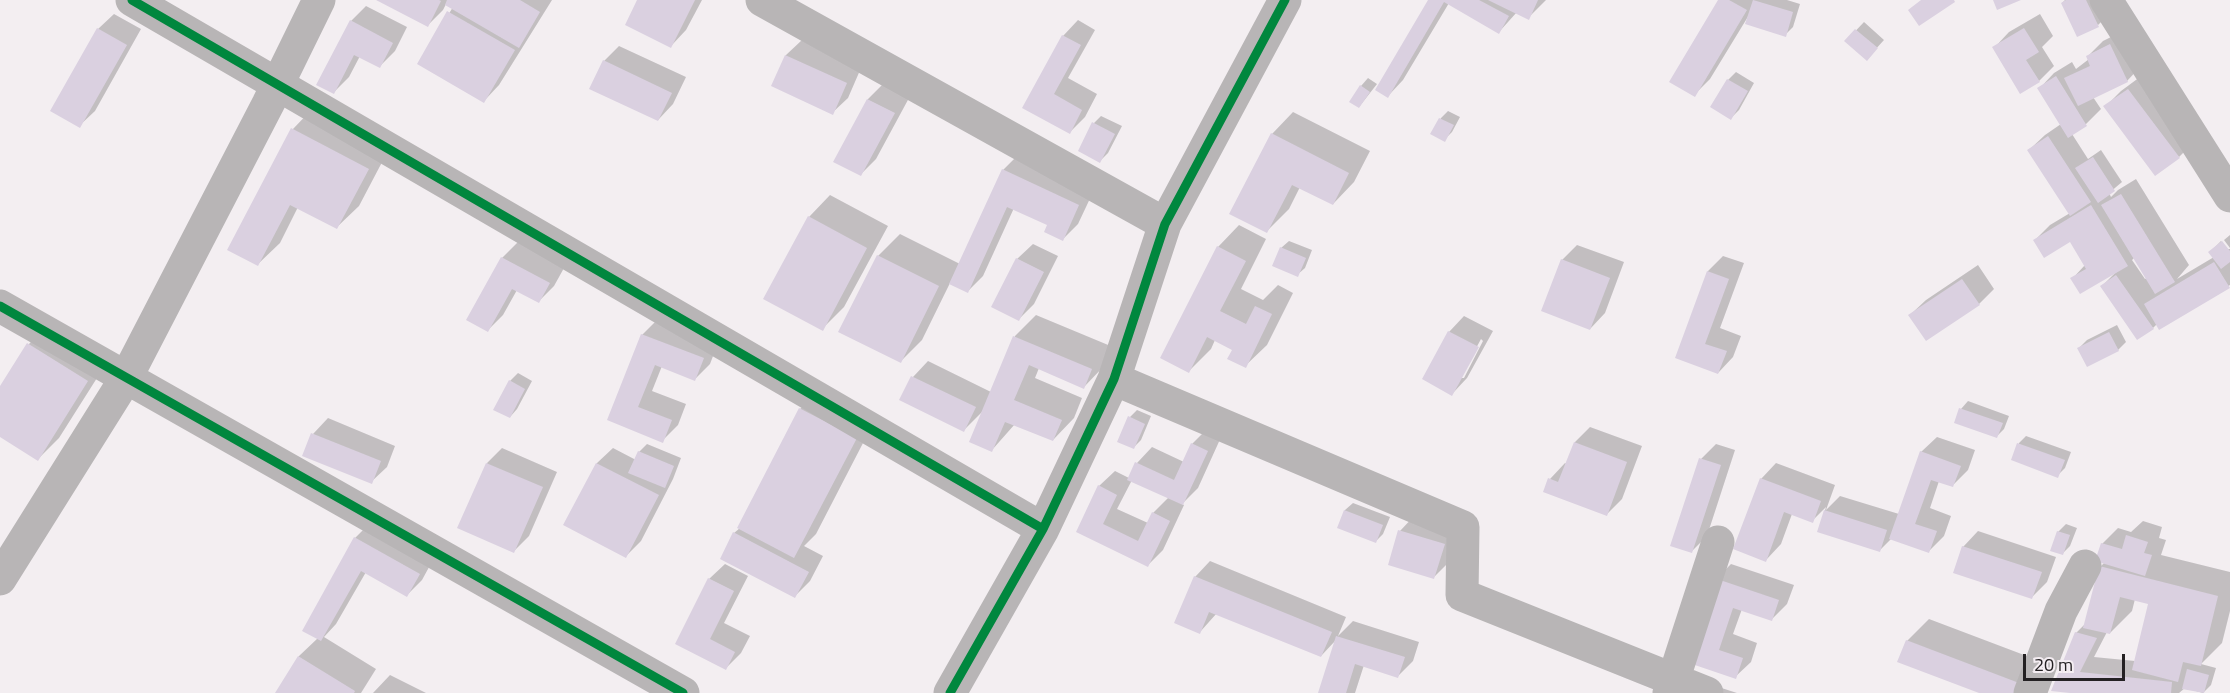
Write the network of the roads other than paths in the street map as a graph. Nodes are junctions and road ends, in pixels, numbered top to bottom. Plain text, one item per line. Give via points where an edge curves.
1 (132, 0) edge
2 (319, 0) edge
3 (762, 0) edge
4 (1285, 0) edge
5 (2106, 0) edge
6 (277, 86) junction
7 (2230, 196) edge
8 (1165, 224) junction
9 (0, 306) edge
10 (126, 378) junction
11 (1114, 379) junction
12 (1043, 528) junction
13 (1718, 542) dead end
14 (2085, 566) dead end
15 (0, 579) edge
16 (1671, 686) edge
17 (683, 693) edge
18 (950, 693) edge
19 (1707, 693) edge
20 (2030, 693) edge

1 - 6 street
2 - 6 street
3 - 8 street
4 - 8 street
5 - 7 street
6 - 10 street
6 - 12 street
8 - 11 street
9 - 10 street
10 - 15 street
10 - 17 street
11 - 12 street
11 - 16 street via 1463,527 1462,595
12 - 18 street
13 - 16 street
14 - 20 street via 2061,611
16 - 19 street

